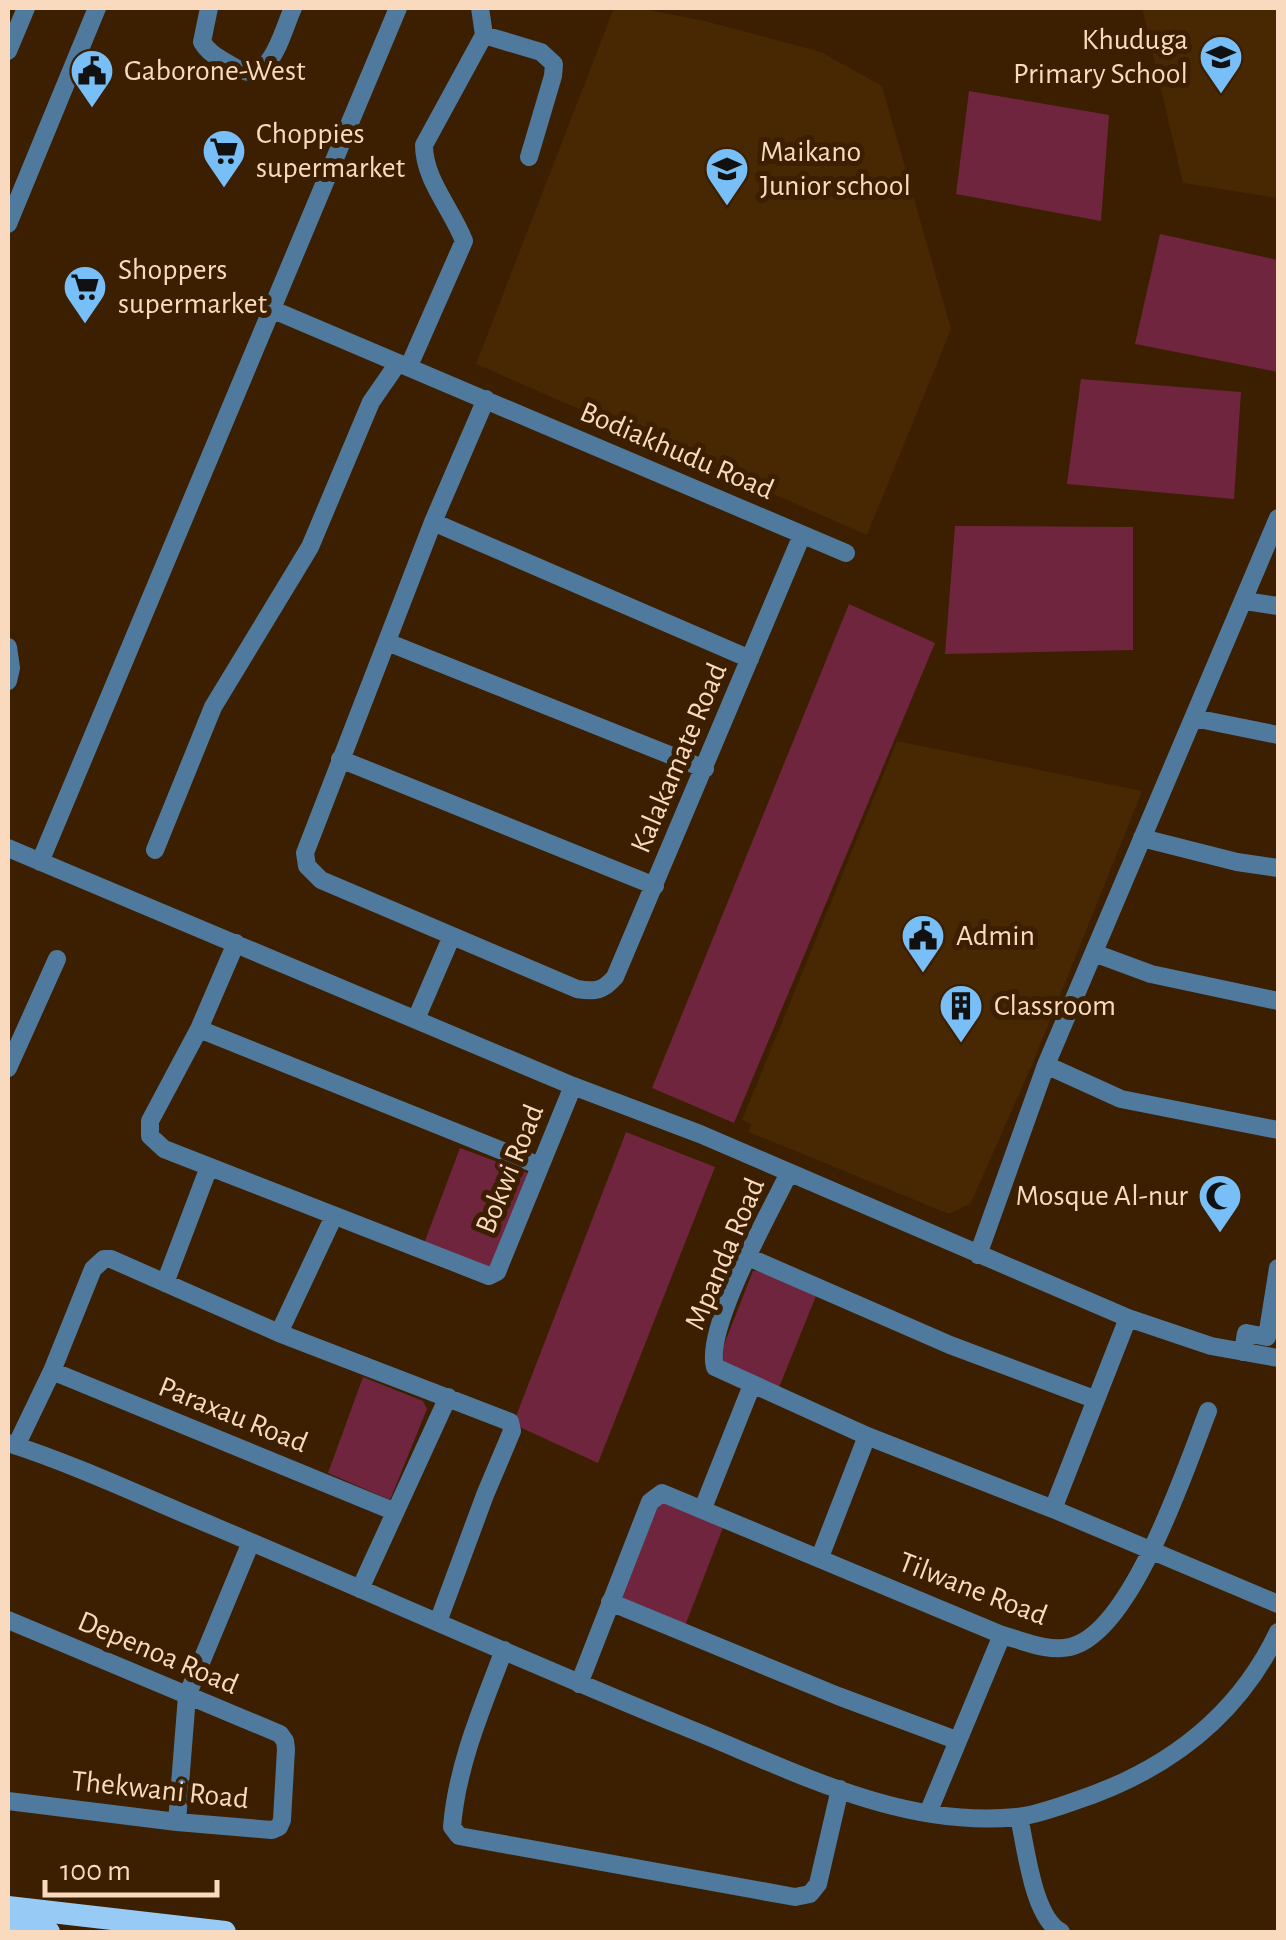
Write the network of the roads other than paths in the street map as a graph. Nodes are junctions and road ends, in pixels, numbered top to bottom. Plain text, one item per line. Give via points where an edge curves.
1 (26, 8) edge
2 (98, 8) edge
3 (209, 8) edge
4 (292, 8) edge
5 (398, 8) edge
6 (480, 8) edge
7 (484, 35) junction
8 (8, 51) edge
9 (529, 156) dead end
10 (8, 224) edge
11 (271, 310) junction
12 (403, 364) junction
13 (486, 399) junction
14 (1278, 518) edge
15 (433, 522) junction
16 (802, 535) junction
17 (846, 553) dead end
18 (1245, 601) junction
19 (1278, 606) edge
20 (387, 642) junction
21 (8, 647) edge
22 (750, 659) junction
23 (8, 682) edge
24 (1194, 718) junction
25 (1278, 736) edge
26 (340, 759) junction
27 (706, 769) junction
28 (1142, 838) junction
29 (8, 848) edge
30 (154, 850) dead end
31 (40, 862) junction
32 (1278, 868) edge
33 (655, 886) junction
34 (451, 938) junction
35 (236, 944) junction
36 (1094, 954) junction
37 (57, 958) dead end
38 (1278, 1001) edge
39 (416, 1019) junction
40 (16, 1023) edge
41 (199, 1028) junction
42 (1046, 1066) junction
43 (8, 1068) edge
44 (573, 1086) junction
45 (1278, 1130) edge
46 (209, 1166) junction
47 (540, 1166) junction
48 (789, 1174) junction
49 (334, 1216) junction
50 (978, 1255) junction
51 (748, 1257) junction
52 (1278, 1268) edge
53 (165, 1282) junction
54 (1128, 1318) junction
55 (279, 1333) junction
56 (1243, 1352) junction
57 (1278, 1358) edge
58 (52, 1371) junction
59 (752, 1384) junction
60 (448, 1396) junction
61 (1094, 1399) junction
62 (1208, 1412) dead end
63 (867, 1436) junction
64 (12, 1445) edge
65 (704, 1508) junction
66 (1053, 1509) junction
67 (393, 1511) junction
68 (251, 1542) junction
69 (1154, 1550) junction
70 (820, 1557) junction
71 (360, 1588) junction
72 (610, 1602) junction
73 (1278, 1604) edge
74 (8, 1620) edge
75 (438, 1622) junction
76 (1278, 1632) edge
77 (1002, 1635) junction
78 (504, 1650) junction
79 (579, 1684) junction
80 (187, 1696) junction
81 (285, 1740) joint
82 (956, 1740) junction
83 (840, 1789) junction
84 (8, 1801) edge
85 (928, 1813) junction
86 (1019, 1817) junction
87 (178, 1822) junction
88 (8, 1906) edge
89 (8, 1928) edge
90 (48, 1932) edge
91 (225, 1932) edge
92 (1062, 1932) edge

1 - 8 street
2 - 10 street
3 - 4 street via 202,42 246,74 268,64
5 - 11 street
6 - 7 street
7 - 9 street via 541,52 554,64
7 - 12 street via 424,146 424,161 464,241
11 - 12 street, Bodiakhudu Road
11 - 31 street
12 - 13 street, Bodiakhudu Road
12 - 30 street via 371,402 310,546 213,707
13 - 15 street
13 - 16 street, Bodiakhudu Road
14 - 18 street
15 - 20 street
15 - 22 street
16 - 17 street, Bodiakhudu Road
16 - 22 street, Kalakamate Road
18 - 19 street
18 - 24 street
20 - 26 street
20 - 27 street
21 - 23 street
22 - 27 street, Kalakamate Road
24 - 25 street
24 - 28 street
26 - 33 street
26 - 34 street via 307,866 322,880
27 - 33 street, Kalakamate Road
28 - 32 street
28 - 36 street
29 - 31 street
31 - 35 street
33 - 34 street, Kalakamate Road via 615,977 594,992
34 - 39 street
35 - 39 street
35 - 41 street
36 - 38 street via 1151,974
36 - 42 street
37 - 40 street
39 - 44 street
40 - 43 street
41 - 46 street via 148,1129 164,1149
41 - 47 street
42 - 45 street via 1121,1099
42 - 50 street
44 - 47 street, Bokwi Road
44 - 48 street
46 - 49 street
46 - 53 street
47 - 49 street, Bokwi Road via 497,1272 488,1276
48 - 50 street
48 - 51 street, Mpanda Road
49 - 55 street
50 - 54 street
51 - 59 street, Mpanda Road via 712,1357 715,1367
51 - 61 street
52 - 56 street via 1267,1337 1246,1333
53 - 55 street
53 - 58 street via 104,1259
54 - 56 street
54 - 61 street
55 - 60 street
56 - 57 street
58 - 64 street
58 - 67 street, Paraxau Road
59 - 63 street
59 - 65 street
60 - 67 street
60 - 75 street via 513,1429
61 - 66 street
62 - 69 street, Tilwane Road
63 - 66 street
63 - 70 street
64 - 68 street
65 - 70 street, Tilwane Road
65 - 72 street, Tilwane Road via 669,1494 655,1496
66 - 69 street
67 - 71 street
68 - 71 street
68 - 80 street
69 - 73 street
69 - 77 street, Tilwane Road via 1087,1641 1052,1648
70 - 77 street, Tilwane Road
71 - 75 street
72 - 79 street
72 - 82 street
74 - 80 street, Depenoa Road
75 - 78 street
76 - 86 street via 1245,1688 1179,1753 1094,1795
77 - 82 street
78 - 79 street
78 - 83 street via 454,1798 452,1828 460,1836 802,1896 818,1884
79 - 83 street
80 - 81 street, Depenoa Road
80 - 87 street
81 - 87 street, Thekwani Road via 279,1827
82 - 85 street
83 - 85 street
84 - 87 street, Thekwani Road
85 - 86 street
86 - 92 street via 1040,1905 1051,1927
88 - 91 main road
89 - 90 main road

